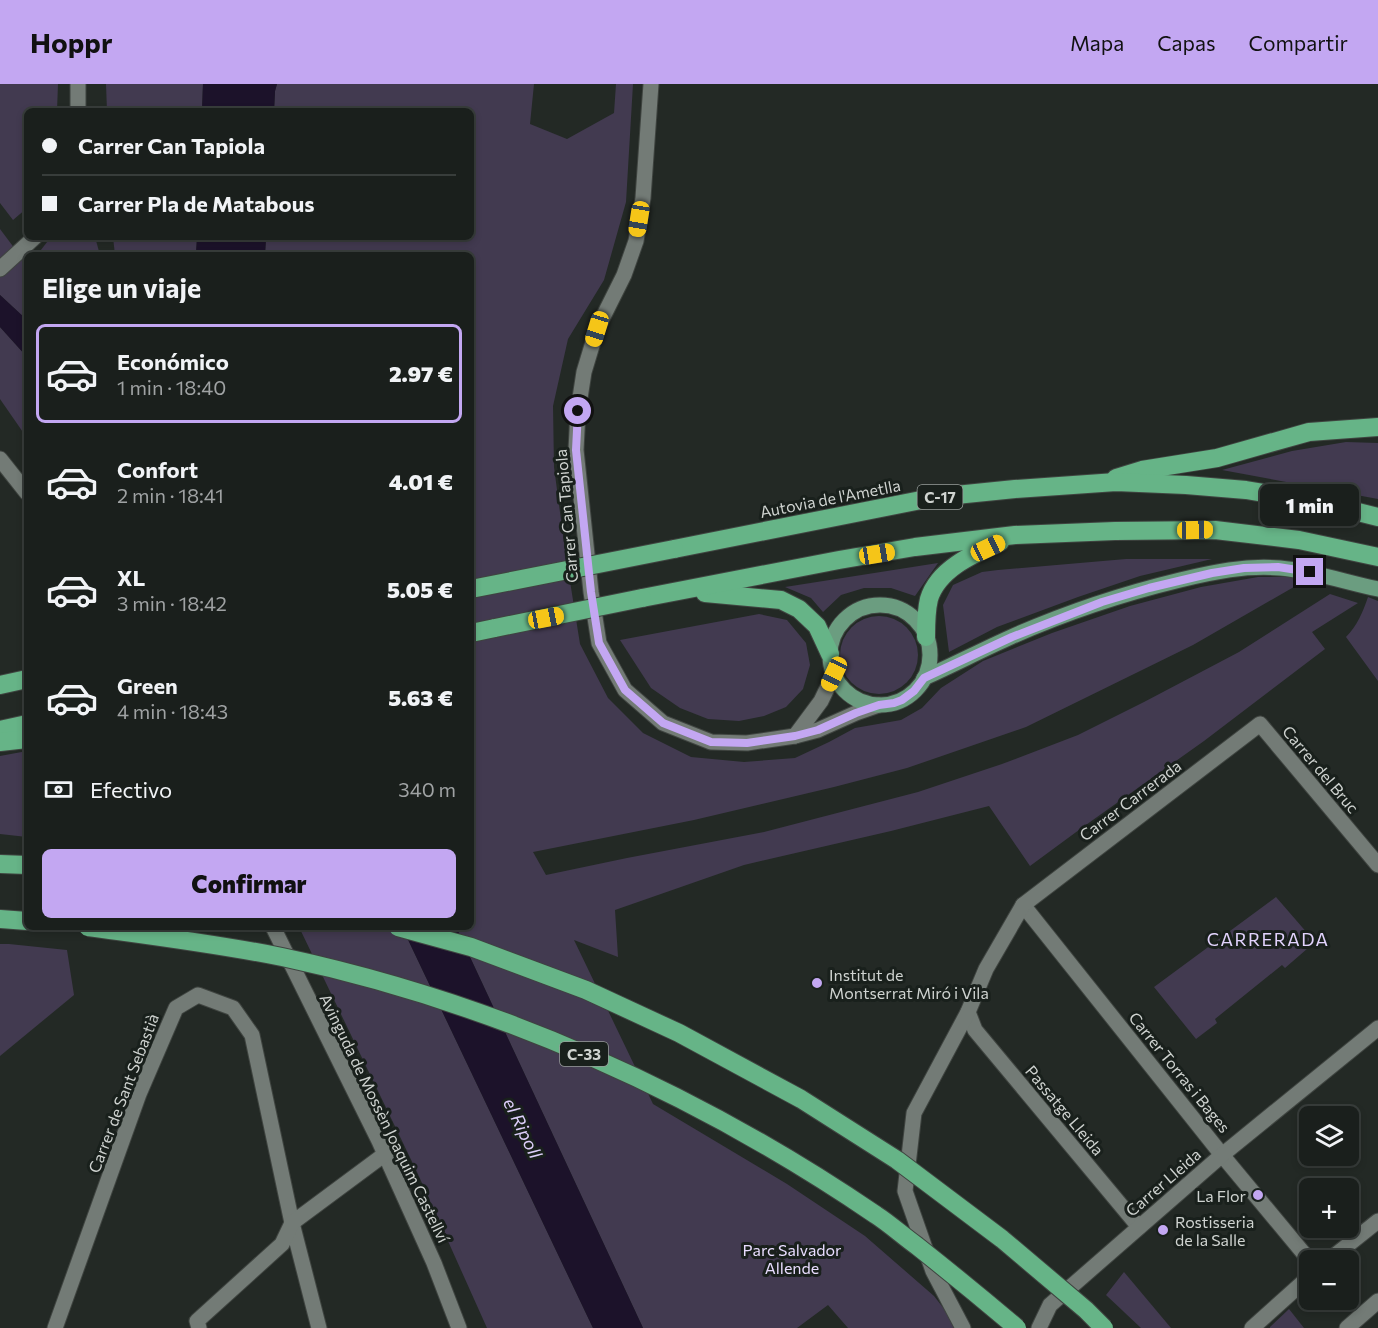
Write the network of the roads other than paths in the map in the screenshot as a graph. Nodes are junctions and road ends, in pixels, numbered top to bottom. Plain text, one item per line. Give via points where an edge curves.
1 (78, 84) edge
2 (651, 84) edge
3 (78, 108) edge
4 (32, 240) edge
5 (0, 269) edge
6 (1377, 426) edge
7 (0, 459) edge
8 (1094, 484) junction
9 (24, 489) edge
10 (1378, 517) edge
11 (1016, 535) junction
12 (1378, 556) edge
13 (474, 588) edge
14 (685, 590) junction
15 (1378, 590) edge
16 (474, 632) edge
17 (926, 637) junction
18 (830, 654) junction
19 (834, 674) junction
20 (924, 678) junction
21 (24, 680) edge
22 (0, 685) edge
23 (879, 705) junction
24 (1260, 724) joint
25 (24, 725) edge
26 (0, 730) edge
27 (795, 736) junction
28 (24, 739) edge
29 (0, 742) edge
30 (0, 864) edge
31 (24, 865) edge
32 (1378, 865) edge
33 (1023, 905) junction
34 (0, 919) edge
35 (24, 921) edge
36 (110, 930) edge
37 (274, 930) edge
38 (409, 930) edge
39 (968, 1012) junction
40 (1378, 1028) edge
41 (385, 1154) junction
42 (1222, 1155) junction
43 (1378, 1221) edge
44 (292, 1223) junction
45 (1139, 1227) junction
46 (1301, 1250) edge
47 (1342, 1250) edge
48 (1299, 1286) edge
49 (1378, 1302) edge
50 (198, 1325) edge
51 (1257, 1325) edge
52 (1357, 1325) edge
53 (55, 1328) edge
54 (319, 1328) edge
55 (459, 1328) edge
56 (963, 1328) edge
57 (1017, 1328) edge
58 (1039, 1328) edge
59 (1104, 1328) edge

1 - 3 street
2 - 27 street, Carrer Can Tapiola via 636,241 597,329 578,411 576,450 599,643 625,690 663,723 711,742 747,743
4 - 5 street
6 - 8 highway, C-17 via 1309,432 1217,458 1142,470
7 - 9 street
8 - 10 highway, Autovia de l'Ametlla / C-17 via 1186,484 1246,490
8 - 13 highway, Autovia de l'Ametlla / C-17, bridge via 936,497
11 - 12 highway via 1215,530 1299,540
11 - 14 highway via 915,547
11 - 17 highway via 964,561 938,580 929,599
14 - 16 highway, bridge
14 - 18 highway via 781,600 818,626
15 - 20 main road via 1278,567 1212,573 1102,602 1012,637
17 - 18 main road via 910,615 885,605 871,606 858,610 838,628
17 - 20 main road via 930,654
18 - 19 main road
19 - 23 main road via 854,698
19 - 27 street via 821,701
20 - 23 main road via 909,696
21 - 22 highway
23 - 27 street, Carrer Can Tapiola
24 - 32 street, Carrer del Bruc
24 - 33 street, Carrer Carrerada
25 - 26 highway
28 - 29 highway
30 - 31 highway
33 - 39 street via 986,969
33 - 42 street, Carrer Torras i Bages
34 - 35 highway
36 - 57 highway, C-33, bridge via 282,957 355,975 469,1009 574,1049 671,1093 781,1154 877,1216
37 - 41 street, Avinguda de Mossèn Joaquim Castellví
38 - 59 highway, bridge via 471,947 586,990 679,1033 801,1099 907,1167 1002,1239
39 - 45 street, Passatge Lleida via 975,1030
39 - 56 street via 914,1113 905,1191 933,1271
40 - 42 street, Carrer Lleida
41 - 44 street
41 - 55 street, Avinguda de Mossèn Joaquim Castellví
42 - 45 street, Carrer Lleida
42 - 46 street, Carrer Torras i Bages
43 - 47 street
44 - 50 street via 282,1244
44 - 53 street, Carrer de Sant Sebastià via 252,1035 233,1008 198,995 176,1008 171,1019 139,1094
44 - 54 street
45 - 58 street, Carrer Lleida via 1050,1305
48 - 51 street
49 - 52 street

